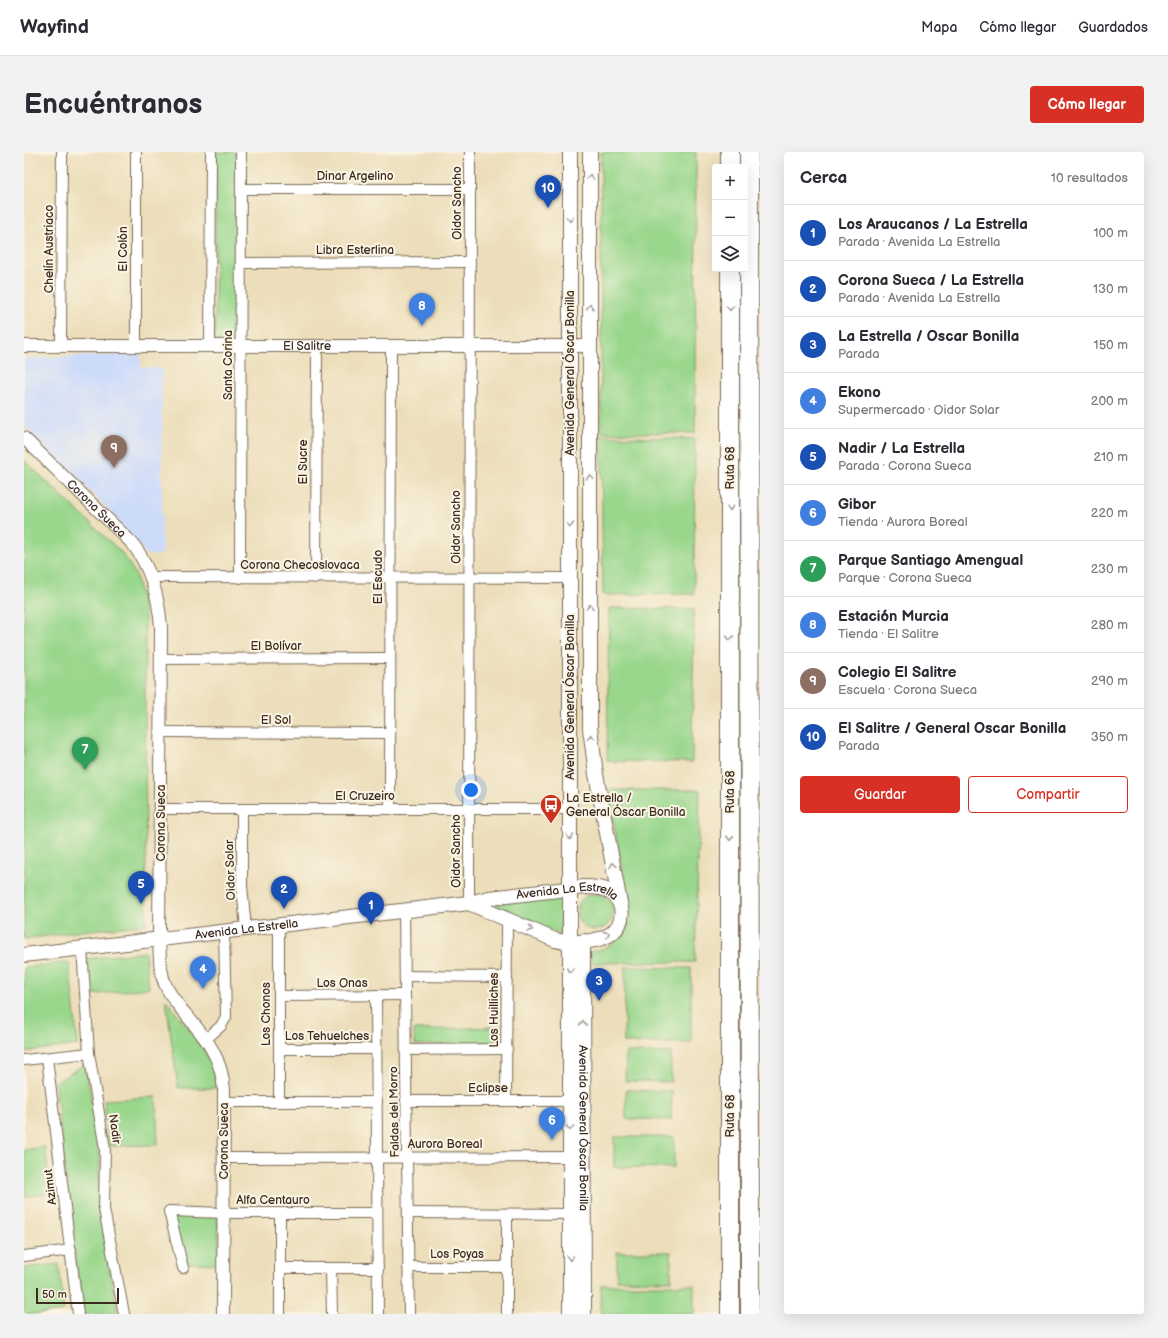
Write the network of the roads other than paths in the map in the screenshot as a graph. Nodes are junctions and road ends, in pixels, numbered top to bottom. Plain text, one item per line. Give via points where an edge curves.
1 (62, 152) edge
2 (136, 152) edge
3 (211, 152) edge
4 (241, 152) edge
5 (470, 152) edge
6 (570, 152) edge
7 (590, 152) edge
8 (730, 152) edge
9 (750, 152) edge
10 (730, 164) edge
11 (241, 188) junction
12 (470, 189) junction
13 (470, 262) junction
14 (241, 263) junction
15 (730, 272) edge
16 (24, 346) edge
17 (61, 346) junction
18 (136, 346) junction
19 (210, 346) junction
20 (240, 346) junction
21 (317, 346) junction
22 (391, 346) junction
23 (470, 346) junction
24 (570, 346) junction
25 (590, 346) junction
26 (24, 438) edge
27 (150, 576) junction
28 (240, 578) junction
29 (316, 578) junction
30 (391, 578) junction
31 (469, 578) junction
32 (570, 578) junction
33 (390, 658) junction
34 (161, 659) junction
35 (750, 714) junction
36 (161, 732) junction
37 (390, 733) junction
38 (760, 747) edge
39 (570, 808) junction
40 (161, 809) junction
41 (242, 809) junction
42 (390, 809) junction
43 (469, 809) junction
44 (570, 889) junction
45 (469, 903) junction
46 (620, 904) junction
47 (404, 910) junction
48 (507, 920) junction
49 (279, 925) junction
50 (246, 929) junction
51 (760, 930) edge
52 (224, 932) junction
53 (160, 938) junction
54 (577, 942) junction
55 (82, 948) junction
56 (24, 955) edge
57 (750, 959) junction
58 (405, 976) junction
59 (507, 977) junction
60 (405, 995) junction
61 (279, 996) junction
62 (376, 996) junction
63 (206, 1039) junction
64 (507, 1048) junction
65 (279, 1049) junction
66 (376, 1049) junction
67 (406, 1050) junction
68 (89, 1053) junction
69 (47, 1058) junction
70 (24, 1060) edge
71 (406, 1101) junction
72 (506, 1101) junction
73 (570, 1101) junction
74 (224, 1102) junction
75 (279, 1102) junction
76 (377, 1102) junction
77 (570, 1157) junction
78 (223, 1158) junction
79 (377, 1158) junction
80 (407, 1158) junction
81 (408, 1212) junction
82 (224, 1214) junction
83 (280, 1214) junction
84 (377, 1214) junction
85 (507, 1214) junction
86 (570, 1214) junction
87 (70, 1250) junction
88 (24, 1256) edge
89 (408, 1267) junction
90 (507, 1267) junction
91 (183, 1268) dead end
92 (280, 1268) junction
93 (331, 1268) junction
94 (378, 1268) junction
95 (78, 1314) edge
96 (124, 1314) edge
97 (223, 1314) edge
98 (280, 1314) edge
99 (332, 1314) edge
100 (378, 1314) edge
101 (408, 1314) edge
102 (507, 1314) edge
103 (570, 1314) edge
104 (584, 1314) edge
105 (730, 1314) edge
106 (750, 1314) edge

1 - 17 street, Chelín Austriaco
2 - 18 street, El Colón
3 - 19 street, Santa Corina
4 - 11 street, Santa Corina
5 - 12 street, Oidor Sancho
6 -> 24 main road, Avenida General Óscar Bonilla
25 -> 7 main road, Avenida General Óscar Bonilla
8 - 10 highway
9 - 35 highway, Ruta 68
11 - 12 street, Dinar Argelino
11 - 14 street, Santa Corina
12 - 13 street, Oidor Sancho
13 - 14 street, Libra Esterlina
13 - 23 street, Oidor Sancho
14 - 20 street, Santa Corina
15 -> 105 highway, Ruta 68
16 - 17 street, El Salitre
17 - 18 street, El Salitre
18 - 19 street, El Salitre
19 - 20 street, El Salitre
20 - 21 street, El Salitre
20 - 28 street, Santa Corina
21 - 22 street, El Salitre
21 - 29 street, El Sucre
22 - 23 street, El Salitre
22 - 30 street, El Escudo
23 - 24 street, El Salitre
23 - 31 street, Oidor Sancho
24 - 25 street, El Salitre
24 -> 32 main road, Avenida General Óscar Bonilla
46 -> 25 main road, Avenida General Óscar Bonilla via 590,728
26 - 27 street, Corona Sueca via 133,544 146,564
27 - 28 street, Corona Checoslovaca
27 - 34 street, Corona Sueca via 160,614
28 - 29 street, Corona Checoslovaca
29 - 30 street, Corona Checoslovaca
30 - 31 street, Corona Checoslovaca
30 - 33 street, El Escudo
31 - 32 street, Corona Checoslovaca
31 - 43 street, Oidor Sancho
32 - 39 main road, Avenida General Óscar Bonilla
33 - 34 street, El Bolívar
33 - 37 street, El Escudo
34 - 36 street, Corona Sueca
35 - 38 highway
35 - 57 highway, Ruta 68
36 - 37 street, El Sol
36 - 40 street, Corona Sueca
37 - 42 street, El Escudo
39 - 43 street, El Cruzeiro
39 -> 44 main road, Avenida General Óscar Bonilla
40 - 41 street, El Cruzeiro
40 - 53 street, Corona Sueca
41 - 42 street, El Cruzeiro
41 - 50 street, Oidor Solar via 241,874
42 - 43 street, El Cruzeiro
43 - 45 street, Oidor Sancho
44 - 45 main road, Avenida La Estrella via 489,898
44 - 46 main road, Avenida La Estrella via 603,889 615,896
44 - 54 main road, Avenida General Óscar Bonilla
45 - 47 main road, Avenida La Estrella
45 - 48 main road, Avenida La Estrella
54 -> 46 main road, Avenida La Estrella via 606,936 616,928 621,916
47 - 49 main road, Avenida La Estrella
47 - 58 street, Faldas del Morro
48 -> 54 main road, Avenida La Estrella via 555,940
48 - 59 street, Los Huilliches
49 - 50 main road, Avenida La Estrella
49 - 61 street, Los Chonos
50 - 52 main road, Avenida La Estrella
51 - 57 highway
52 - 53 main road, Avenida La Estrella
52 - 63 street via 226,1017 221,1026
53 - 55 main road, Avenida La Estrella
53 - 63 street, Corona Sueca via 165,985
54 -> 73 main road, Avenida General Óscar Bonilla
104 -> 54 main road, Avenida General Óscar Bonilla
55 - 56 main road, Avenida La Estrella
55 - 68 street, Nadir
57 - 106 highway, Ruta 68
58 - 59 street
58 - 60 street, Faldas del Morro
59 - 64 street, Los Huilliches
60 - 62 street, Los Onas
60 - 67 street, Faldas del Morro
61 - 62 street, Los Onas
61 - 65 street, Los Chonos
62 - 66 street, Faldas del Morro
63 - 74 street, Corona Sueca via 216,1055 222,1072
64 - 67 street
64 - 72 street, Los Huilliches
65 - 66 street, Los Tehuelches
65 - 75 street, Los Chonos
66 - 76 street, Faldas del Morro
67 - 71 street, Faldas del Morro
68 - 69 street
68 - 96 street, Nadir via 105,1149 104,1209
69 - 70 street
69 - 87 street, Azimut
71 - 72 street, Eclipse
71 - 80 street, Faldas del Morro
72 - 73 street, Eclipse
73 -> 77 main road, Avenida General Óscar Bonilla
74 - 75 street
74 - 78 street, Corona Sueca
75 - 76 street
76 - 79 street, Faldas del Morro
77 - 80 street, Aurora Boreal
77 - 86 main road, Avenida General Óscar Bonilla
78 - 79 street, Aurora Boreal
78 - 82 street, Corona Sueca
79 - 80 street, Aurora Boreal
79 - 84 street, Faldas del Morro
80 - 81 street, Faldas del Morro
81 - 85 street
81 - 89 street, Faldas del Morro
82 - 83 street, Alfa Centauro
82 - 91 street, Alfa Centauro via 169,1211
82 - 97 street, Corona Sueca
83 - 84 street, Alfa Centauro
83 - 92 street
84 - 94 street, Faldas del Morro
85 - 86 street
85 - 90 street
86 -> 103 main road, Avenida General Óscar Bonilla
87 - 88 street
87 - 95 street, Azimut
89 - 90 street, Los Poyas
89 - 101 street, Faldas del Morro
90 - 102 street
92 - 93 street
92 - 98 street
93 - 94 street
93 - 99 street
94 - 100 street, Faldas del Morro

